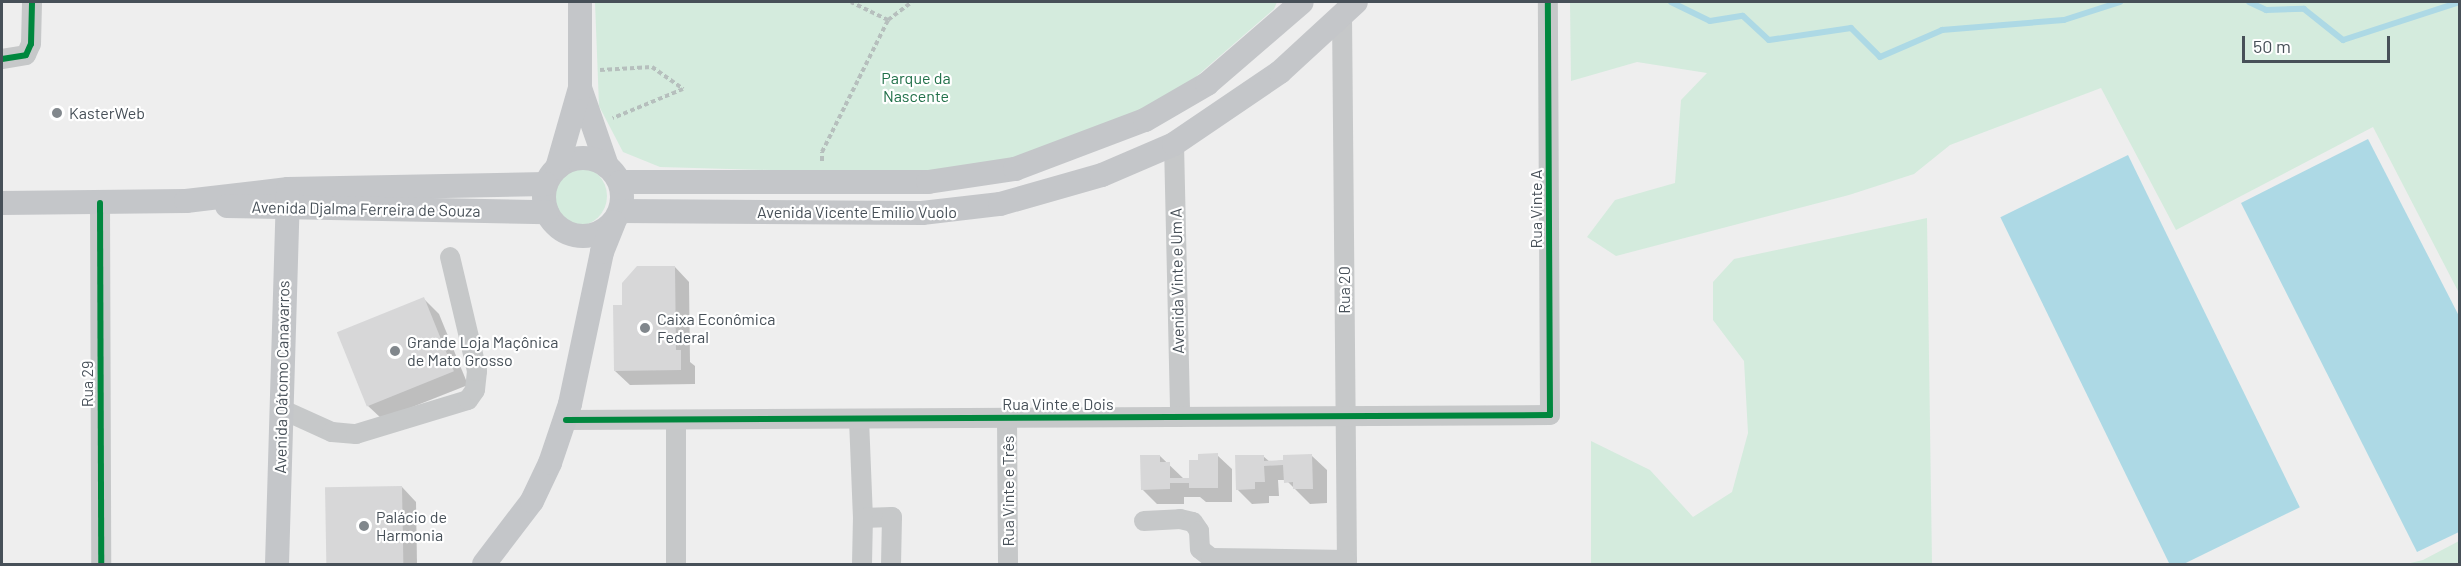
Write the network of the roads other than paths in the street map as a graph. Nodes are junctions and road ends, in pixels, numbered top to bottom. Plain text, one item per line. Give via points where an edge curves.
1 (32, 2) edge
2 (580, 2) edge
3 (1302, 2) edge
4 (1548, 2) edge
5 (1349, 8) edge
6 (8, 59) edge
7 (580, 79) junction
8 (1174, 144) junction
9 (613, 174) junction
10 (552, 176) junction
11 (287, 199) junction
12 (2, 202) edge
13 (100, 203) junction
14 (547, 212) junction
15 (617, 216) junction
16 (450, 257) dead end
17 (281, 409) junction
18 (1550, 415) joint
19 (1345, 416) junction
20 (1180, 417) junction
21 (1007, 418) junction
22 (859, 419) junction
23 (566, 420) junction
24 (676, 420) junction
25 (863, 518) junction
26 (1144, 521) dead end
27 (1347, 562) edge
28 (100, 564) edge
29 (277, 564) edge
30 (484, 564) edge
31 (676, 564) edge
32 (862, 564) edge
33 (891, 564) edge
34 (1008, 564) edge

1 - 6 street via 31,44 26,55
2 - 7 main road
3 - 9 main road, Avenida Vicente Emilio Vuolo via 1207,84 1145,120 1015,169 928,182
4 - 18 street, Rua Vinte A
5 - 8 main road, Avenida Vicente Emilio Vuolo via 1280,72
5 - 19 street, Rua 20
7 - 9 main road via 592,127
7 - 10 main road
8 - 15 main road, Avenida Vicente Emilio Vuolo via 1102,175 964,211
8 - 20 street, Avenida Vinte e Um A
9 - 10 main road via 582,158
9 - 15 main road
10 - 11 main road, Avenida Djalma Ferreira de Souza
10 - 14 main road
11 - 13 main road, Avenida Djalma Ferreira de Souza
11 - 14 main road, Avenida Djalma Ferreira de Souza
11 - 17 main road, Avenida Oátomo Canavarros
12 - 13 main road, Avenida Djalma Ferreira de Souza
13 - 28 street, Rua 29
14 - 15 main road via 553,222 572,234 595,234
15 - 23 main road via 602,252
16 - 17 street via 477,371 475,390 468,400 356,434 332,432
17 - 29 main road, Avenida Oátomo Canavarros
18 - 19 street, Rua Vinte e Dois
19 - 20 street, Rua Vinte e Dois
19 - 27 street, Rua 20
20 - 21 street, Rua Vinte e Dois
21 - 22 street, Rua Vinte e Dois
21 - 34 street, Rua Vinte e Três
22 - 24 street, Rua Vinte e Dois
22 - 25 street
23 - 24 street, Rua Vinte e Dois
23 - 30 main road via 532,501
24 - 31 street
25 - 32 street
25 - 33 street via 892,518
26 - 27 street via 1193,522 1199,531 1200,549 1211,558

